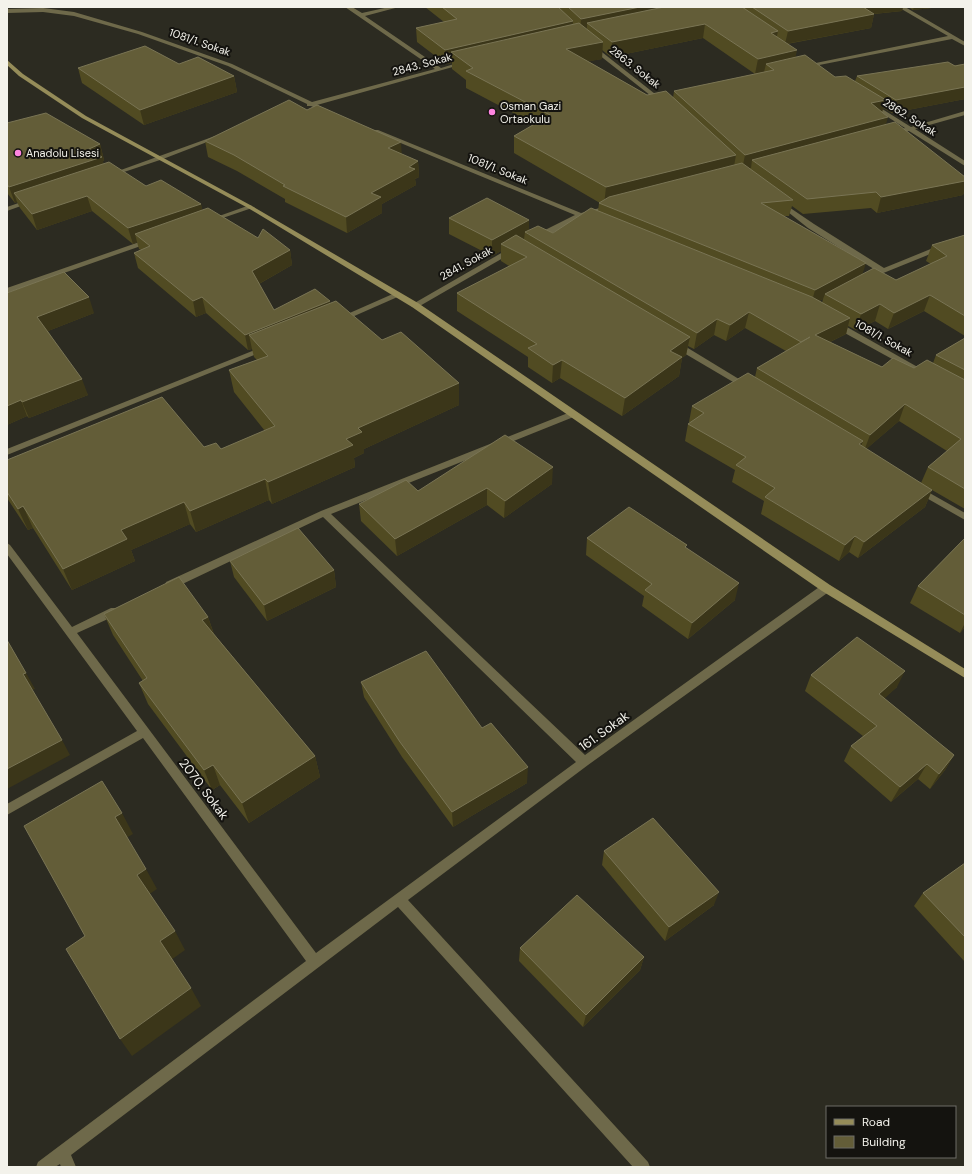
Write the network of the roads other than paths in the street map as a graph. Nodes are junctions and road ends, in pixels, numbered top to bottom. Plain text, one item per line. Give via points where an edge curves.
1 (348, 7) edge
2 (396, 7) edge
3 (901, 7) edge
4 (7, 11) edge
5 (361, 15) junction
6 (953, 37) junction
7 (585, 41) edge
8 (965, 44) edge
9 (802, 61) edge
10 (7, 62) edge
11 (470, 62) edge
12 (809, 65) junction
13 (439, 69) junction
14 (794, 69) edge
15 (816, 70) edge
16 (863, 99) edge
17 (666, 102) edge
18 (307, 106) junction
19 (965, 113) edge
20 (332, 114) edge
21 (369, 129) edge
22 (910, 129) junction
23 (227, 133) edge
24 (887, 135) edge
25 (161, 158) junction
26 (965, 164) edge
27 (102, 178) edge
28 (772, 198) edge
29 (36, 199) edge
30 (619, 205) edge
31 (250, 207) junction
32 (7, 209) edge
33 (581, 214) junction
34 (602, 224) edge
35 (198, 225) edge
36 (965, 237) edge
37 (162, 238) edge
38 (882, 271) junction
39 (869, 278) edge
40 (7, 291) edge
41 (398, 295) junction
42 (414, 305) junction
43 (831, 321) edge
44 (334, 322) edge
45 (666, 338) edge
46 (275, 345) edge
47 (931, 377) edge
48 (754, 391) edge
49 (573, 414) junction
50 (7, 452) edge
51 (911, 485) edge
52 (324, 513) junction
53 (965, 517) edge
54 (7, 548) edge
55 (826, 588) junction
56 (162, 589) edge
57 (126, 605) edge
58 (70, 632) junction
59 (965, 674) edge
60 (144, 732) junction
61 (584, 762) junction
62 (7, 810) edge
63 (399, 899) junction
64 (315, 962) junction
65 (62, 1153) junction
66 (43, 1167) edge
67 (69, 1167) edge
68 (643, 1167) edge

1 - 5 street
2 - 5 street
3 - 6 street
4 - 18 street, 1081/1. Sokak via 43,10 74,14 140,33 230,65
5 - 13 street
6 - 8 street
6 - 12 street
7 - 17 street, 2863. Sokak via 660,100
9 - 12 street
10 - 25 street via 21,75 84,117
11 - 13 street, 2843. Sokak
12 - 14 street
12 - 15 street
13 - 18 street, 2843. Sokak
16 - 22 street, 2862. Sokak
18 - 20 street, 1081/1. Sokak
19 - 22 street
21 - 33 street, 1081/1. Sokak
22 - 24 street
22 - 26 street, 2862. Sokak
23 - 25 street
25 - 27 street
25 - 31 street
28 - 38 street
29 - 32 street
30 - 33 street, 2841. Sokak
31 - 35 street
31 - 41 street
33 - 34 street, 1081/1. Sokak
33 - 42 street, 2841. Sokak
36 - 38 street
37 - 40 street
38 - 39 street
41 - 42 street
41 - 44 street
42 - 49 street
43 - 47 street, 1081/1. Sokak
45 - 48 street
46 - 50 street
49 - 52 street
49 - 55 street
51 - 53 street
52 - 56 street
52 - 61 street
54 - 58 street, 2070. Sokak
55 - 59 street
55 - 61 street, 161. Sokak
57 - 58 street
58 - 60 street, 2070. Sokak
60 - 62 street
60 - 64 street, 2070. Sokak
61 - 63 street, 161. Sokak
63 - 64 street
63 - 68 street
64 - 65 street
65 - 66 street
65 - 67 street

